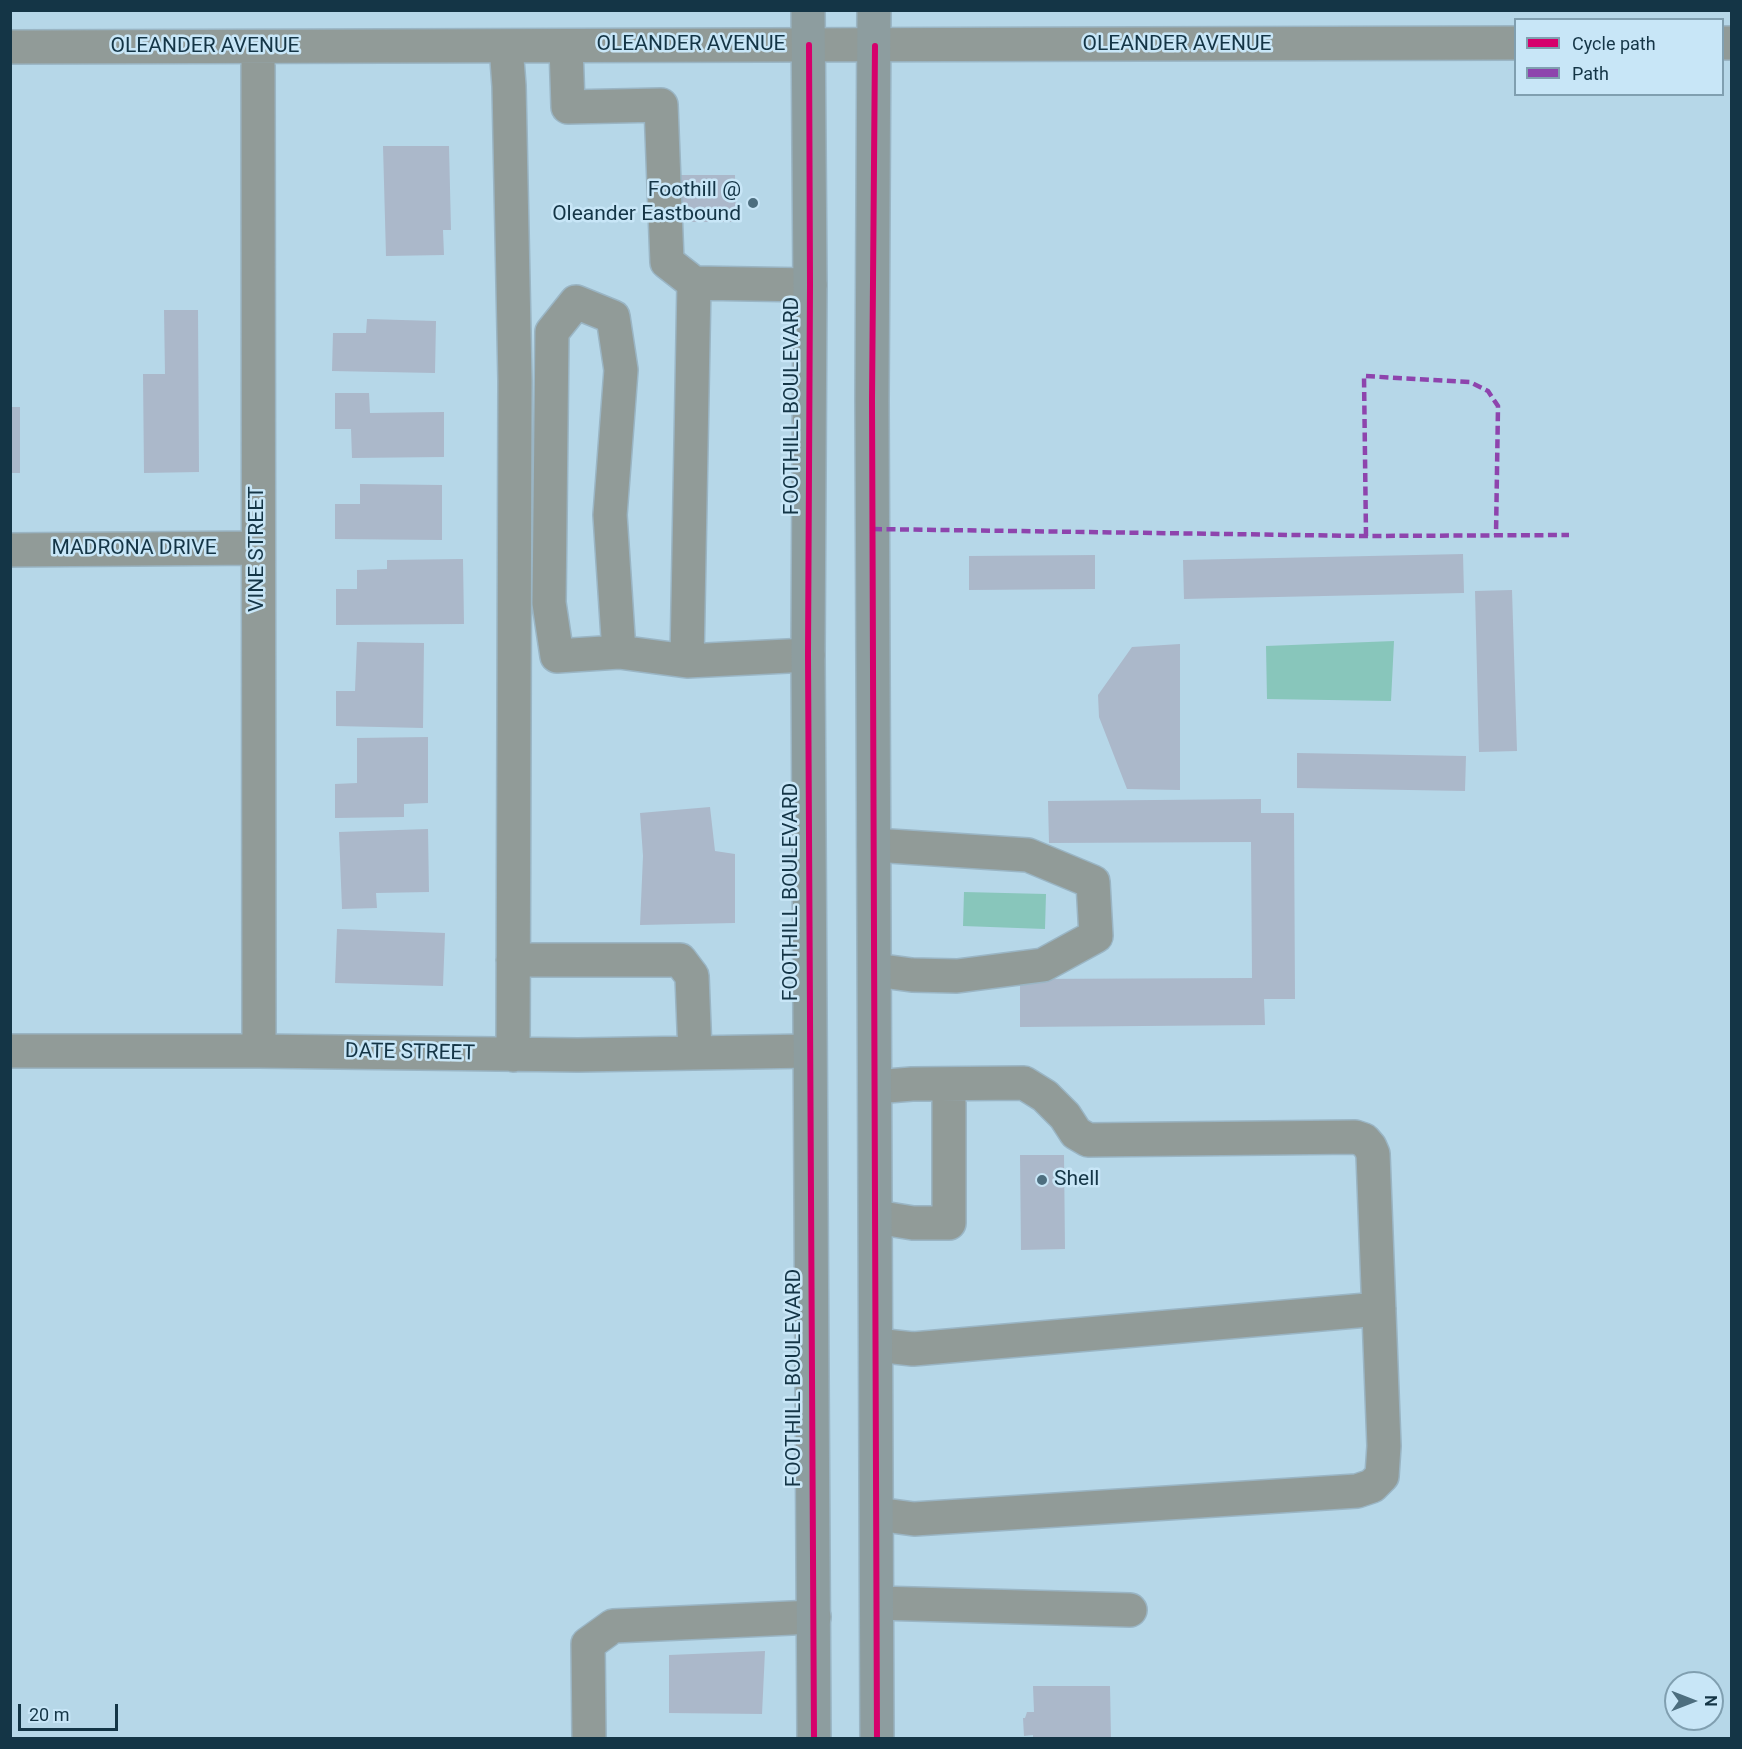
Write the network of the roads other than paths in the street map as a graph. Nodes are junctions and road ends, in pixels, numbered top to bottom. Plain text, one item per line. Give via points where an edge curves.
1 (808, 10) edge
2 (874, 10) edge
3 (1514, 44) edge
4 (809, 45) junction
5 (258, 46) junction
6 (506, 46) junction
7 (566, 46) junction
8 (875, 46) junction
9 (10, 47) edge
10 (694, 283) junction
11 (810, 285) junction
12 (258, 548) junction
13 (10, 550) edge
14 (619, 652) junction
15 (808, 655) junction
16 (687, 661) junction
17 (874, 845) junction
18 (513, 960) junction
19 (875, 970) junction
20 (10, 1051) edge
21 (259, 1051) junction
22 (809, 1051) junction
23 (695, 1053) junction
24 (513, 1055) junction
25 (950, 1084) junction
26 (875, 1087) junction
27 (876, 1217) junction
28 (1379, 1309) junction
29 (876, 1345) junction
30 (877, 1514) junction
31 (877, 1603) junction
32 (1130, 1610) dead end
33 (814, 1617) junction
34 (589, 1738) edge
35 (814, 1738) edge
36 (878, 1738) edge

1 - 4 main road, FOOTHILL BOULEVARD
2 - 8 main road
3 - 8 street, OLEANDER AVENUE
4 - 7 street, OLEANDER AVENUE
4 - 8 street, OLEANDER AVENUE
4 - 11 main road, FOOTHILL BOULEVARD
5 - 6 street, OLEANDER AVENUE
5 - 9 street, OLEANDER AVENUE
5 - 12 street, VINE STREET
6 - 7 street, OLEANDER AVENUE
6 - 18 street via 515,381
7 - 10 street via 568,107 661,105 667,262
8 - 17 main road
10 - 11 street
10 - 16 street
11 - 15 main road, FOOTHILL BOULEVARD
12 - 13 street, MADRONA DRIVE
12 - 21 street, VINE STREET
14 - 14 street via 610,515 621,370 613,317 576,302 552,332 549,603 557,656
14 - 16 street
15 - 16 street
15 - 22 main road, FOOTHILL BOULEVARD
17 - 19 main road
17 - 19 street via 1028,855 1093,882 1096,936 1043,965 957,976
18 - 23 street via 680,960 692,976
18 - 24 street
19 - 26 main road
20 - 21 street, DATE STREET
21 - 24 street, DATE STREET
22 - 23 street, DATE STREET
22 - 33 main road, FOOTHILL BOULEVARD
23 - 24 street, DATE STREET
25 - 26 street
25 - 27 street via 950,1224
25 - 28 street via 1024,1083 1045,1096 1076,1133 1088,1140 1364,1140 1373,1154
26 - 27 main road
27 - 29 main road
28 - 29 street via 913,1349
28 - 30 street via 1384,1466 1382,1476 1372,1486 1357,1491 914,1519
29 - 30 main road
30 - 31 main road
31 - 32 street
31 - 36 main road
33 - 34 street via 613,1626 588,1644
33 - 35 main road, FOOTHILL BOULEVARD

